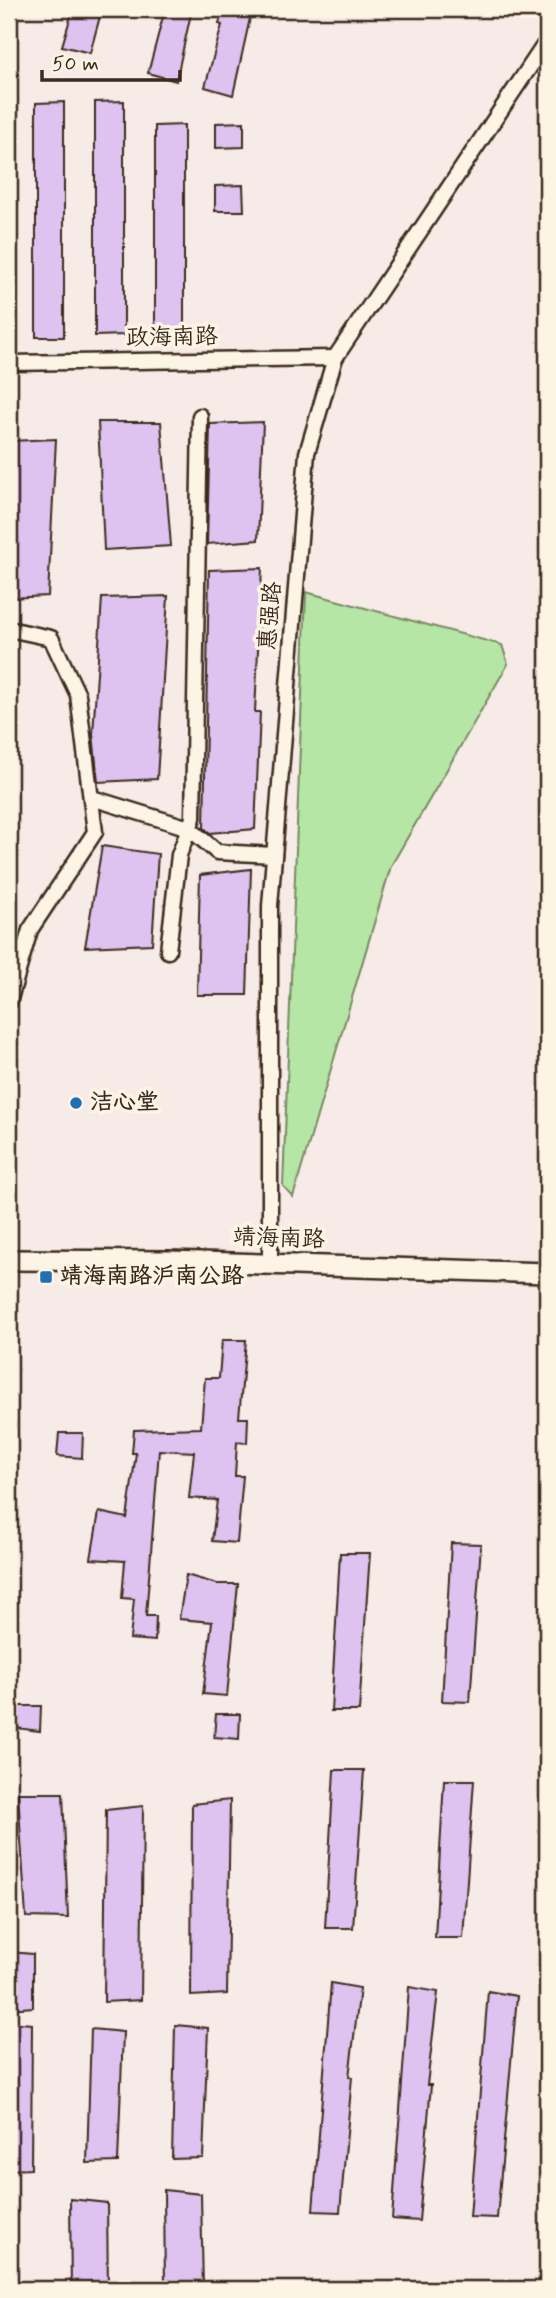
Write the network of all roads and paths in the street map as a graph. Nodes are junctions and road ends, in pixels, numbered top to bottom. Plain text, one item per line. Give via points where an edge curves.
1 (547, 41) edge
2 (335, 358) junction
3 (9, 363) edge
4 (200, 416) dead end
5 (9, 629) edge
6 (92, 798) junction
7 (190, 828) junction
8 (274, 855) junction
9 (168, 951) dead end
10 (9, 1002) edge
11 (9, 1260) edge
12 (270, 1263) junction
13 (547, 1273) edge

1 - 2 street, 惠强路
2 - 3 street, 政海南路
2 - 8 street, 惠强路 via 307,453
4 - 7 street
5 - 6 street via 51,638 78,695
6 - 7 street
6 - 10 street via 95,832 30,930
7 - 8 street via 217,852
7 - 9 street via 179,855
8 - 12 street, 惠强路
11 - 12 street, 靖海南路
12 - 13 street, 靖海南路

